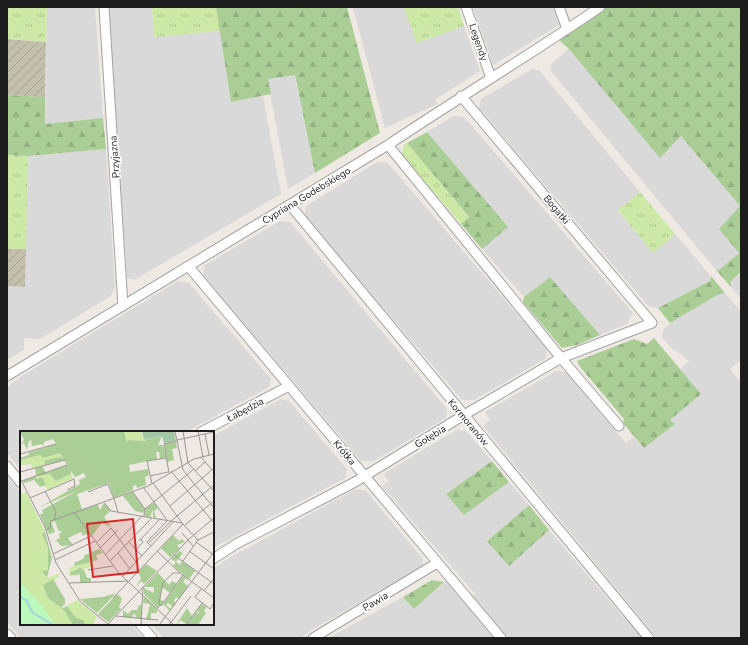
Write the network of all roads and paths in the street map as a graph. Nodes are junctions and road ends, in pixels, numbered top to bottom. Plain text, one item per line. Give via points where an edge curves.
1 (104, 7) edge
2 (466, 7) edge
3 (559, 7) edge
4 (600, 7) edge
5 (567, 29) junction
6 (491, 78) junction
7 (461, 96) junction
8 (388, 145) junction
9 (290, 205) junction
10 (189, 267) junction
11 (123, 306) junction
12 (652, 323) joint
13 (562, 358) junction
14 (7, 376) edge
15 (289, 386) junction
16 (464, 415) junction
17 (619, 426) dead end
18 (203, 431) edge
19 (7, 466) edge
20 (364, 475) junction
21 (20, 482) edge
22 (214, 557) edge
23 (438, 563) junction
24 (141, 625) edge
25 (7, 634) edge
26 (11, 638) edge
27 (152, 638) edge
28 (313, 638) edge
29 (501, 638) edge
30 (649, 638) edge

1 - 11 street, Przyjazna
2 - 6 street, Legendy
3 - 5 street
4 - 5 street, Cypriana Godebskiego
5 - 6 street, Cypriana Godebskiego
6 - 7 street, Cypriana Godebskiego
7 - 8 street, Cypriana Godebskiego
7 - 12 street, Bogatki
8 - 9 street, Cypriana Godebskiego
8 - 13 street
9 - 10 street, Cypriana Godebskiego
9 - 16 street, Kormoranów
10 - 11 street, Cypriana Godebskiego
10 - 15 street, Krótka
11 - 14 street, Cypriana Godebskiego
12 - 13 street, Gołębia
13 - 16 street, Gołębia
13 - 17 street
15 - 18 street, Łabędzia
15 - 20 street, Krótka
16 - 20 street, Gołębia
16 - 30 street, Kormoranów
19 - 21 street
20 - 22 street, Gołębia
20 - 23 street, Krótka
23 - 28 street, Pawia
23 - 29 street, Krótka
24 - 27 street
25 - 26 street

